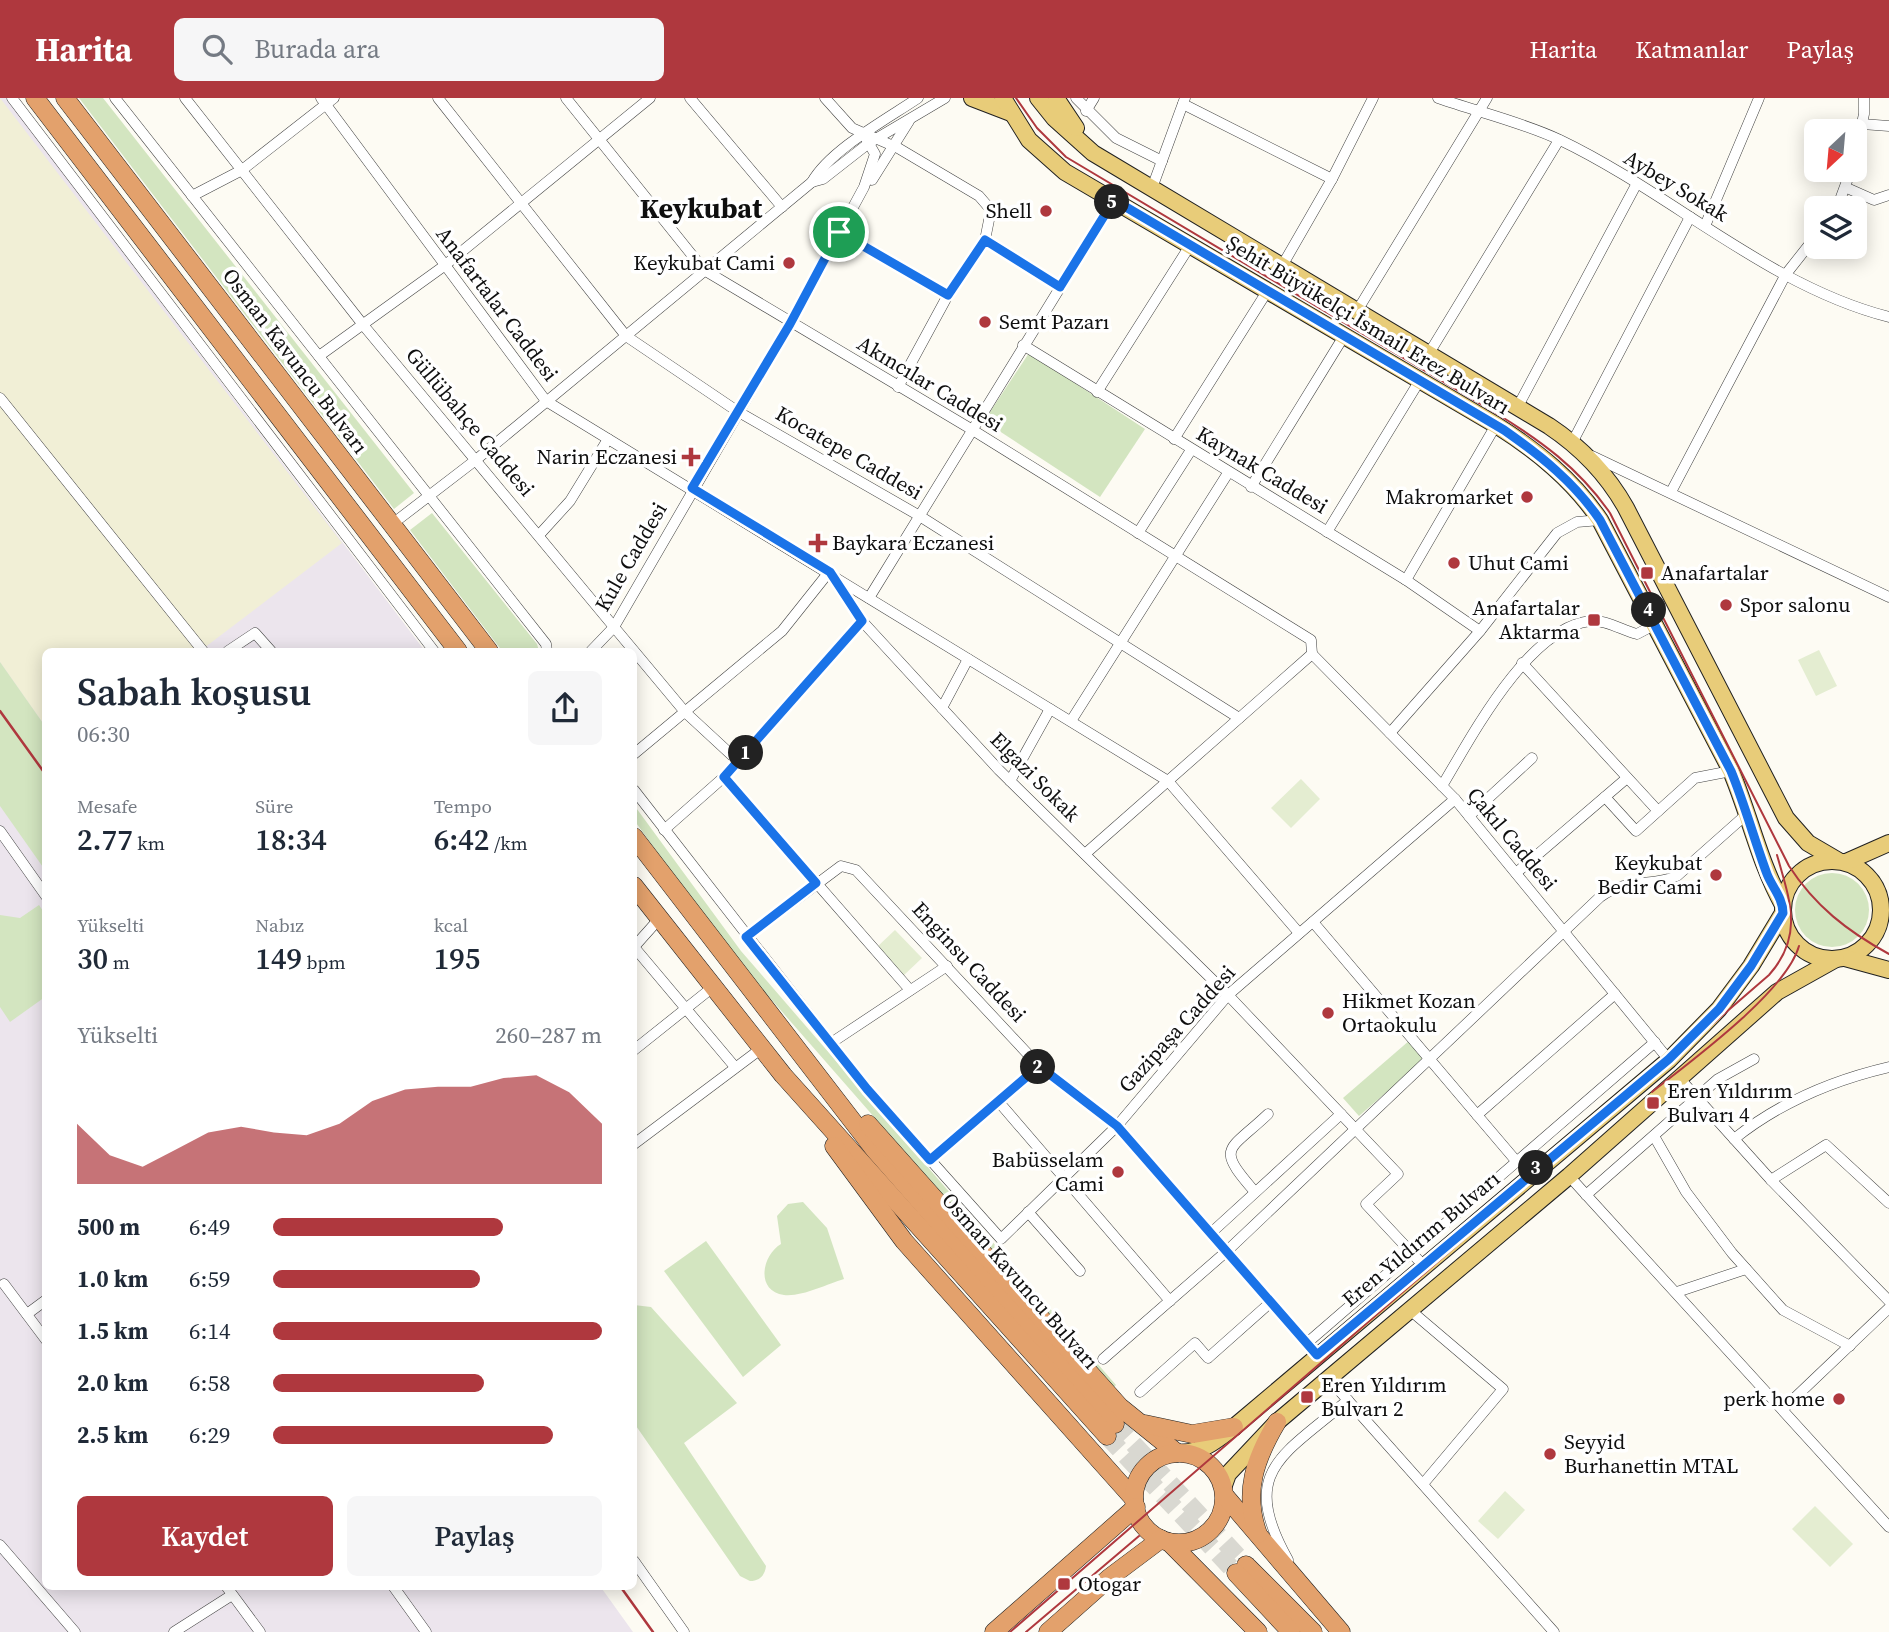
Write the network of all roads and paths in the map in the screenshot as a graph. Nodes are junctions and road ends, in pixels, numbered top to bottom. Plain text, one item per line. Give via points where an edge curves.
1 (12, 98) edge
2 (35, 98) edge
3 (65, 98) edge
4 (115, 98) edge
5 (185, 98) edge
6 (438, 98) edge
7 (566, 98) edge
8 (650, 98) edge
9 (690, 98) edge
10 (825, 98) edge
11 (918, 98) edge
12 (945, 98) edge
13 (972, 98) edge
14 (1003, 98) edge
15 (1038, 98) edge
16 (1056, 98) edge
17 (1076, 98) edge
18 (1094, 98) edge
19 (1373, 98) edge
20 (1438, 98) edge
21 (1487, 98) edge
22 (1759, 98) edge
23 (1864, 98) edge
24 (327, 100) edge
25 (1184, 101) edge
26 (1086, 110) junction
27 (1478, 112) junction
28 (1011, 113) junction
29 (911, 118) junction
30 (1862, 119) edge
31 (1867, 124) edge
32 (1889, 126) edge
33 (599, 139) junction
34 (870, 139) junction
35 (1559, 140) junction
36 (892, 147) junction
37 (1093, 153) junction
38 (1162, 161) junction
39 (242, 170) junction
40 (1332, 179) junction
41 (1849, 182) edge
42 (1636, 185) junction
43 (864, 187) junction
44 (1152, 188) junction
45 (1847, 188) junction
46 (1889, 195) edge
47 (192, 196) junction
48 (1843, 196) edge
49 (1114, 200) junction
50 (521, 203) junction
51 (782, 206) junction
52 (1690, 218) junction
53 (1704, 226) junction
54 (839, 232) junction
55 (985, 240) junction
56 (1191, 244) junction
57 (1804, 251) edge
58 (444, 266) junction
59 (1282, 266) junction
60 (704, 270) junction
61 (1786, 274) junction
62 (1060, 287) junction
63 (1268, 290) junction
64 (948, 295) junction
65 (1357, 311) junction
66 (1889, 317) edge
67 (790, 324) junction
68 (364, 326) junction
69 (626, 336) junction
70 (1344, 336) junction
71 (1023, 345) junction
72 (1429, 355) junction
73 (319, 356) junction
74 (1420, 380) junction
75 (898, 387) junction
76 (1097, 392) junction
77 (0, 398) edge
78 (546, 401) junction
79 (1517, 408) junction
80 (737, 411) junction
81 (1496, 425) junction
82 (971, 429) junction
83 (608, 439) junction
84 (1174, 439) junction
85 (1578, 448) junction
86 (1191, 450) junction
87 (477, 459) junction
88 (1227, 473) junction
89 (1251, 487) junction
90 (692, 488) junction
91 (1671, 492) junction
92 (430, 496) junction
93 (918, 515) junction
94 (1600, 520) junction
95 (391, 525) junction
96 (1327, 532) junction
97 (1138, 533) junction
98 (540, 534) junction
99 (1175, 556) junction
100 (830, 572) junction
101 (1406, 580) junction
102 (1889, 597) edge
103 (869, 598) junction
104 (862, 621) junction
105 (1656, 624) junction
106 (614, 627) junction
107 (1480, 631) junction
108 (1120, 643) junction
109 (201, 648) edge
110 (232, 648) edge
111 (268, 648) edge
112 (432, 648) edge
113 (456, 648) edge
114 (487, 648) edge
115 (547, 648) edge
116 (594, 648) edge
117 (632, 648) edge
118 (1312, 654) junction
119 (637, 655) edge
120 (968, 659) junction
121 (1522, 663) junction
122 (942, 708) junction
123 (1050, 709) junction
124 (685, 712) junction
125 (1239, 718) junction
126 (1071, 722) junction
127 (1390, 733) junction
128 (637, 752) edge
129 (1532, 758) dead end
130 (738, 761) junction
131 (1731, 771) junction
132 (724, 777) junction
133 (1627, 778) junction
134 (1010, 781) junction
135 (1168, 781) junction
136 (1442, 786) junction
137 (637, 794) edge
138 (1605, 797) junction
139 (1455, 799) junction
140 (1658, 811) junction
141 (1748, 812) junction
142 (1469, 816) junction
143 (664, 830) junction
144 (0, 831) edge
145 (637, 840) edge
146 (1889, 843) edge
147 (1085, 854) junction
148 (1841, 861) junction
149 (1516, 873) junction
150 (816, 883) junction
151 (42, 890) edge
152 (637, 890) edge
153 (1783, 909) junction
154 (1885, 910) edge
155 (659, 919) junction
156 (1312, 922) junction
157 (1564, 932) junction
158 (1299, 933) junction
159 (746, 937) junction
160 (637, 944) edge
161 (637, 951) edge
162 (1840, 958) junction
163 (947, 966) junction
164 (1889, 970) edge
165 (713, 987) junction
166 (911, 990) junction
167 (1615, 994) junction
168 (1228, 995) junction
169 (686, 1009) junction
170 (1655, 1042) junction
171 (831, 1043) junction
172 (637, 1047) edge
173 (762, 1048) junction
174 (1430, 1058) junction
175 (1669, 1059) junction
176 (1754, 1059) dead end
177 (1039, 1066) junction
178 (1889, 1067) edge
179 (735, 1068) junction
180 (783, 1075) junction
181 (1681, 1080) junction
182 (1697, 1099) junction
183 (998, 1101) junction
184 (1268, 1114) dead end
185 (1341, 1114) junction
186 (1477, 1115) junction
187 (1117, 1126) junction
188 (1356, 1130) junction
189 (1654, 1136) junction
190 (1734, 1139) junction
191 (637, 1142) edge
192 (930, 1160) junction
193 (1517, 1162) junction
194 (1569, 1176) junction
195 (1063, 1179) junction
196 (1771, 1180) junction
197 (1255, 1192) junction
198 (1586, 1195) junction
199 (1889, 1203) edge
200 (1028, 1212) junction
201 (1211, 1233) junction
202 (1227, 1251) junction
203 (1411, 1253) junction
204 (1423, 1265) junction
205 (1746, 1269) junction
206 (1080, 1271) dead end
207 (4, 1284) dead end
208 (1677, 1292) junction
209 (1170, 1301) junction
210 (1889, 1301) edge
211 (1271, 1302) junction
212 (42, 1303) edge
213 (1889, 1308) edge
214 (1410, 1310) junction
215 (27, 1314) junction
216 (42, 1335) edge
217 (1850, 1346) junction
218 (1312, 1349) junction
219 (1103, 1359) dead end
220 (1329, 1378) junction
221 (1140, 1392) dead end
222 (1348, 1400) junction
223 (1784, 1408) junction
224 (1277, 1422) junction
225 (1118, 1426) junction
226 (1234, 1427) junction
227 (1180, 1453) junction
228 (1423, 1484) junction
229 (1224, 1492) junction
230 (1135, 1503) junction
231 (1889, 1508) edge
232 (1879, 1516) junction
233 (1889, 1527) edge
234 (1165, 1540) junction
235 (1260, 1540) junction
236 (0, 1545) edge
237 (637, 1566) edge
238 (229, 1590) edge
239 (396, 1590) edge
240 (1304, 1591) junction
241 (1015, 1614) junction
242 (75, 1632) edge
243 (174, 1632) edge
244 (260, 1632) edge
245 (426, 1632) edge
246 (684, 1632) edge
247 (984, 1632) edge
248 (994, 1632) edge
249 (1048, 1632) edge
250 (1258, 1632) edge
251 (1292, 1632) edge
252 (1312, 1632) edge
253 (1341, 1632) edge
254 (1554, 1632) edge

1 - 112 street
2 - 113 highway
3 - 95 highway, Osman Kavuncu Bulvarı
4 - 47 street
5 - 39 street, Güllübahçe Caddesi
6 - 50 street, Kocatepe Caddesi
7 - 33 street, Akıncılar Caddesi
8 - 33 street
9 - 51 street
10 - 34 street
11 - 34 street
12 - 29 street
13 - 28 main road
14 - 28 main road, Şehit Büyükelçi İsmail Erez Bulvarı
15 - 37 main road, Şehit Büyükelçi İsmail Erez Bulvarı
16 - 37 main road
17 - 26 street
18 - 26 street
19 - 40 street
20 - 27 street, Aybey Sokak
21 - 27 street
22 - 53 street
23 - 30 street
24 - 39 street
24 - 58 street, Anafartalar Caddesi
25 - 38 street
25 - 40 street
26 - 38 street via 1116,138
27 - 35 street, Aybey Sokak
27 - 65 street
28 - 49 main road, Şehit Büyükelçi İsmail Erez Bulvarı via 1051,161
29 - 34 street
29 - 36 street, Kule Caddesi
31 - 32 street
33 - 50 street
33 - 60 street, Akıncılar Caddesi
34 - 36 street
34 - 43 street, Kule Caddesi via 875,158
34 - 51 street via 817,173
35 - 42 street, Aybey Sokak
35 - 72 street
36 - 43 street, Kule Caddesi
36 - 55 street via 979,196 991,210
37 - 44 main road, Şehit Büyükelçi İsmail Erez Bulvarı
38 - 44 street
39 - 47 street
39 - 68 street, Güllübahçe Caddesi
40 - 59 street
41 - 45 street
42 - 52 street, Aybey Sokak
42 - 79 street
43 - 54 street, Kule Caddesi
44 - 59 main road, Şehit Büyükelçi İsmail Erez Bulvarı
45 - 46 street via 1874,200
45 - 48 street
47 - 73 street
49 - 56 main road, Şehit Büyükelçi İsmail Erez Bulvarı
49 - 62 street
50 - 58 street
50 - 69 street, Kocatepe Caddesi
51 - 60 street
52 - 53 street, Aybey Sokak
52 - 85 street
53 - 61 street, Aybey Sokak
54 - 64 street
54 - 67 street, Kule Caddesi
55 - 62 street
55 - 64 street
56 - 63 main road, Şehit Büyükelçi İsmail Erez Bulvarı
56 - 76 street
57 - 61 street
58 - 68 street
58 - 78 street, Anafartalar Caddesi
59 - 65 main road, Şehit Büyükelçi İsmail Erez Bulvarı
60 - 67 street, Akıncılar Caddesi
60 - 69 street
61 - 66 street, Aybey Sokak via 1834,298
61 - 91 street
62 - 71 street
63 - 70 main road, Şehit Büyükelçi İsmail Erez Bulvarı
63 - 84 street
64 - 75 street
65 - 72 main road, Şehit Büyükelçi İsmail Erez Bulvarı
67 - 75 street, Akıncılar Caddesi
67 - 80 street, Kule Caddesi
68 - 73 street
68 - 87 street, Güllübahçe Caddesi
69 - 78 street
69 - 80 street, Kocatepe Caddesi
70 - 74 main road, Şehit Büyükelçi İsmail Erez Bulvarı
70 - 89 street
71 - 76 street, Kaynak Caddesi
71 - 82 street
72 - 79 main road, Şehit Büyükelçi İsmail Erez Bulvarı
73 - 92 street
74 - 81 main road, Şehit Büyükelçi İsmail Erez Bulvarı
74 - 96 street
75 - 82 street, Akıncılar Caddesi
76 - 84 street, Kaynak Caddesi
77 - 109 street
78 - 83 street, Anafartalar Caddesi
78 - 87 street
79 - 85 main road, Şehit Büyükelçi İsmail Erez Bulvarı
80 - 90 street, Kule Caddesi
80 - 93 street, Kocatepe Caddesi
81 - 94 main road, Şehit Büyükelçi İsmail Erez Bulvarı via 1562,474
81 - 101 street
82 - 93 street
82 - 97 street, Akıncılar Caddesi
83 - 90 street, Anafartalar Caddesi
83 - 98 street via 570,500
84 - 86 street, Kaynak Caddesi
85 - 91 street
85 - 148 main road, Şehit Büyükelçi İsmail Erez Bulvarı via 1605,475 1626,508 1786,818 1808,843
86 - 88 street, Kaynak Caddesi
86 - 97 street
87 - 92 street
87 - 98 street, Güllübahçe Caddesi
88 - 89 street, Kaynak Caddesi
88 - 99 street
89 - 96 street, Kaynak Caddesi
90 - 100 street, Anafartalar Caddesi
90 - 106 street, Kule Caddesi
91 - 102 street
92 - 95 street
92 - 115 street
93 - 103 street
93 - 108 street, Kocatepe Caddesi
94 - 105 main road, Şehit Büyükelçi İsmail Erez Bulvarı
94 - 107 street via 1577,522 1557,533
95 - 114 highway, Osman Kavuncu Bulvarı
96 - 101 street, Kaynak Caddesi
97 - 99 street, Akıncılar Caddesi
98 - 106 street, Güllübahçe Caddesi
99 - 108 street
99 - 118 street, Akıncılar Caddesi via 1311,640
100 - 103 street, Anafartalar Caddesi
100 - 104 street, Elgazi Sokak
100 - 124 street via 782,631
101 - 107 street, Kaynak Caddesi
103 - 120 street, Anafartalar Caddesi
104 - 122 street, Elgazi Sokak
104 - 130 street
105 - 121 street via 1637,634 1594,620 1568,625
105 - 131 main road, Şehit Büyükelçi İsmail Erez Bulvarı
106 - 116 street, Kule Caddesi
106 - 117 street, Güllübahçe Caddesi
107 - 127 street
108 - 125 street, Kocatepe Caddesi
108 - 126 street
110 - 111 street via 255,633
118 - 125 street
118 - 127 street, Çakıl Caddesi
119 - 124 street, Güllübahçe Caddesi
120 - 122 street
120 - 123 street, Anafartalar Caddesi
121 - 133 street
121 - 136 street
122 - 134 street, Elgazi Sokak
123 - 126 street, Anafartalar Caddesi
123 - 134 street
124 - 128 street
124 - 130 street, Güllübahçe Caddesi
125 - 135 street
126 - 135 street, Anafartalar Caddesi
127 - 136 street, Çakıl Caddesi
129 - 142 street
130 - 132 street
131 - 140 street via 1695,778
131 - 141 main road, Şehit Büyükelçi İsmail Erez Bulvarı
132 - 143 street
132 - 150 street
133 - 138 street
133 - 140 street
134 - 147 street, Elgazi Sokak
135 - 147 street
135 - 158 street, Anafartalar Caddesi
136 - 139 street, Çakıl Caddesi
137 - 143 street
138 - 140 street via 1636,831
138 - 149 street
139 - 142 street, Çakıl Caddesi
139 - 156 street, Gazipaşa Caddesi
141 - 153 main road, Şehit Büyükelçi İsmail Erez Bulvarı via 1760,856
141 - 157 street via 1677,876 1612,889
142 - 149 street, Çakıl Caddesi
143 - 159 street
144 - 151 street
145 - 225 highway via 804,1059 877,1133
146 - 148 main road
147 - 168 street, Elgazi Sokak
148 - 153 main road via 1804,869 1790,883
148 - 154 main road via 1868,875
149 - 157 street, Çakıl Caddesi
150 - 159 street, Enginsu Caddesi
150 - 163 street, Enginsu Caddesi via 841,866 856,870
150 - 166 street
152 - 155 highway, Osman Kavuncu Bulvarı
153 - 162 main road via 1791,937 1799,946 1819,957
153 - 175 main road, Eren Yıldırım Bulvarı via 1751,966 1719,1009
154 - 162 main road via 1867,945
155 - 160 street
155 - 165 highway, Osman Kavuncu Bulvarı
156 - 158 street, Gazipaşa Caddesi
156 - 174 street
157 - 167 street, Çakıl Caddesi
157 - 174 street
158 - 168 street, Gazipaşa Caddesi
159 - 171 street
161 - 169 street
162 - 164 main road
162 - 181 main road via 1777,992
163 - 166 street
163 - 177 street, Enginsu Caddesi
165 - 169 street
165 - 173 highway, Osman Kavuncu Bulvarı
166 - 171 street
167 - 170 street, Çakıl Caddesi
167 - 186 street
168 - 185 street, Elgazi Sokak
168 - 187 street, Gazipaşa Caddesi
169 - 172 street
169 - 179 street
170 - 175 street, Çakıl Caddesi
170 - 193 street
171 - 192 street
173 - 179 street
173 - 180 highway, Osman Kavuncu Bulvarı
174 - 186 street
174 - 188 street
175 - 204 main road, Eren Yıldırım Bulvarı
176 - 182 street via 1729,1072
177 - 183 street
177 - 187 street, Enginsu Caddesi
178 - 190 street via 1798,1098
179 - 191 street
180 - 225 highway, Osman Kavuncu Bulvarı
180 - 230 highway via 904,1241
181 - 182 street
181 - 194 main road
182 - 189 street
182 - 190 street
183 - 192 street
183 - 195 street
184 - 197 street via 1229,1157
185 - 188 street, Elgazi Sokak
185 - 197 street
186 - 193 street
187 - 195 street, Gazipaşa Caddesi
187 - 201 street, Enginsu Caddesi
188 - 202 street
188 - 203 street, Elgazi Sokak via 1398,1174 1366,1203
189 - 198 street
189 - 205 street via 1686,1192
190 - 196 street
192 - 200 street, Gazipaşa Caddesi via 1001,1239
193 - 203 street
194 - 198 street
194 - 214 main road
195 - 200 street, Gazipaşa Caddesi
195 - 209 street
196 - 199 street via 1826,1145
196 - 210 street
197 - 201 street
198 - 208 street
200 - 206 street
201 - 202 street, Enginsu Caddesi
202 - 209 street
202 - 211 street, Enginsu Caddesi
203 - 204 street
203 - 218 street
204 - 218 main road, Eren Yıldırım Bulvarı
205 - 208 street
205 - 217 street via 1783,1310
207 - 215 street
208 - 223 street
209 - 219 street
211 - 218 street, Enginsu Caddesi
211 - 221 street via 1208,1358 1195,1343
212 - 215 street
213 - 217 street
214 - 220 main road
214 - 228 street via 1503,1389
215 - 216 street
217 - 223 street
218 - 226 main road, Eren Yıldırım Bulvarı
220 - 222 street
220 - 224 main road
222 - 228 street
222 - 240 street via 1285,1454 1266,1488 1269,1523
223 - 232 street
224 - 229 main road via 1228,1474
224 - 235 highway via 1251,1480 1251,1505
225 - 226 highway via 1183,1434
225 - 227 highway
226 - 227 main road, Eren Yıldırım Bulvarı via 1210,1446
227 - 229 highway via 1209,1463
227 - 230 highway via 1158,1458 1145,1468 1137,1483
228 - 254 street
229 - 234 highway via 1219,1520 1208,1533 1193,1541
229 - 235 highway
230 - 234 highway via 1141,1522
230 - 241 highway
231 - 232 street
232 - 233 street
234 - 249 highway via 1109,1578
234 - 250 highway
235 - 240 highway
236 - 242 street
237 - 246 street
238 - 243 street
238 - 244 street
239 - 245 street
240 - 253 highway
241 - 247 highway
241 - 248 highway
251 - 252 highway via 1241,1569

